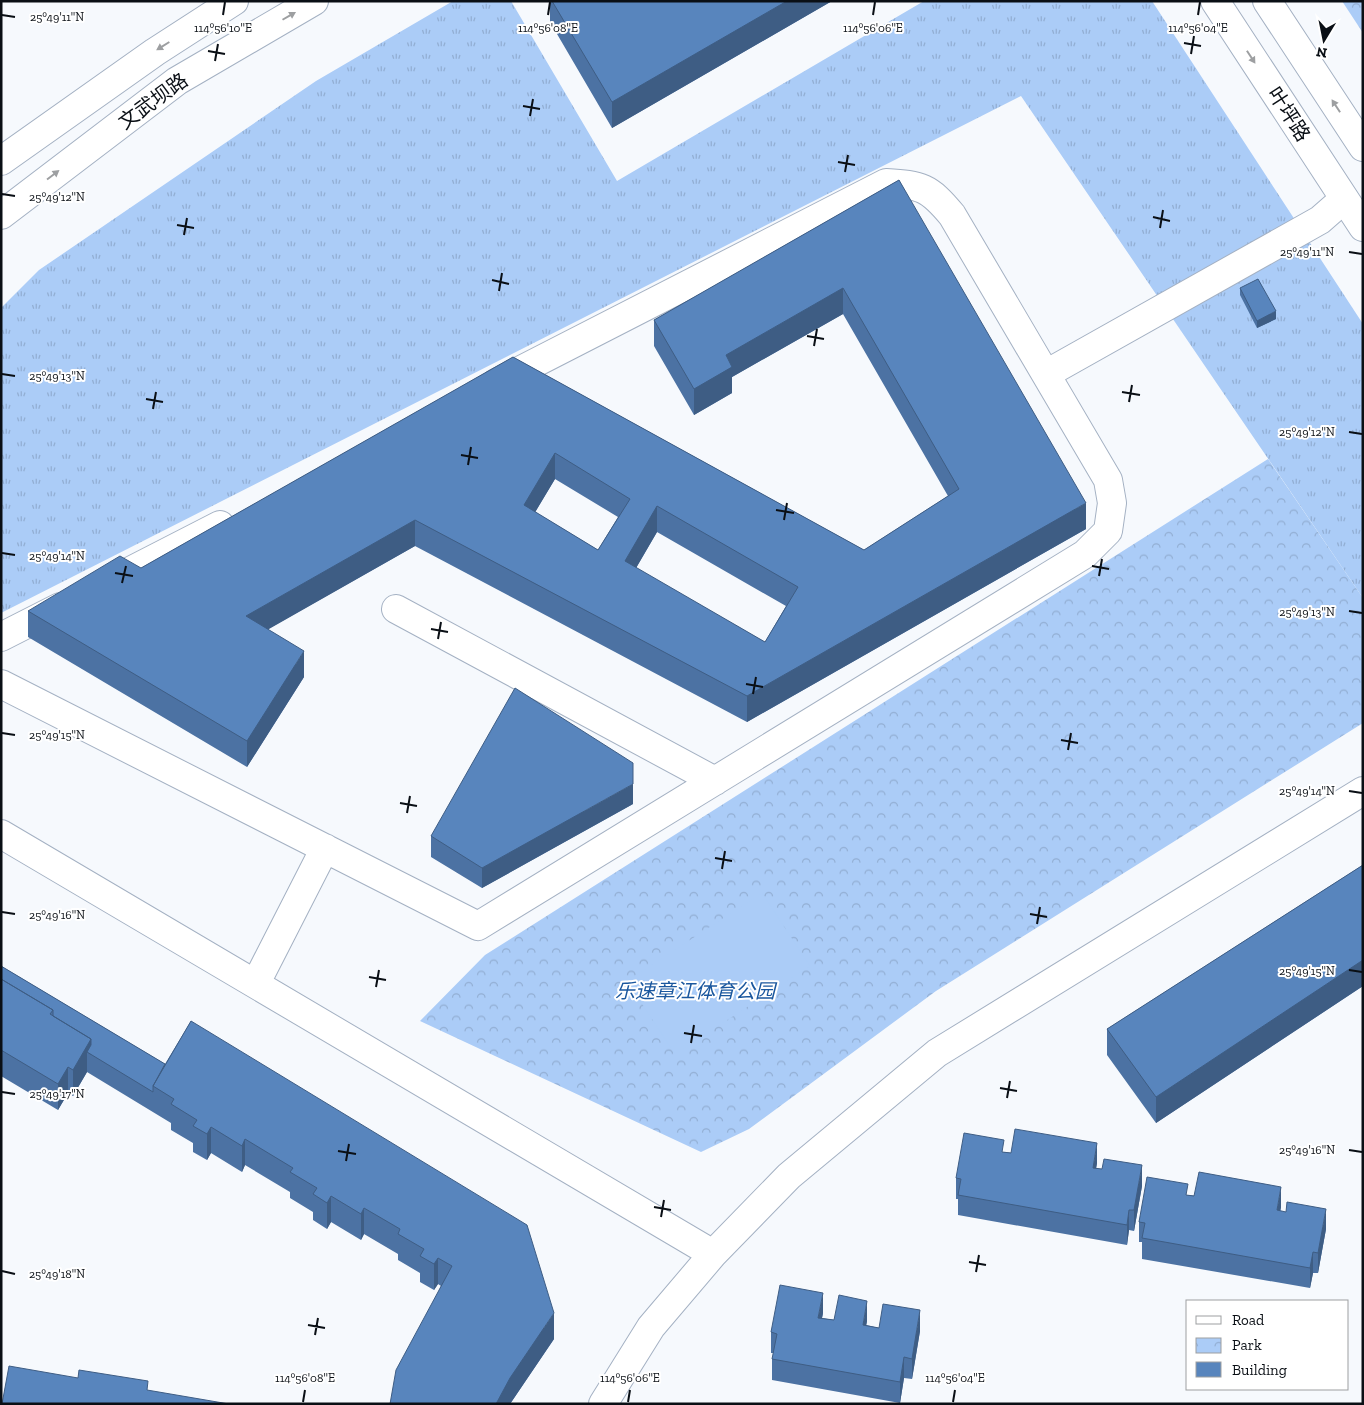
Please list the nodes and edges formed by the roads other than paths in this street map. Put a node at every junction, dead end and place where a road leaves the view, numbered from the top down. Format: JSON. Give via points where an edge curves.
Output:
{"nodes":[{"id":1,"x":234,"y":1,"type":"edge"},
{"id":2,"x":314,"y":1,"type":"edge"},
{"id":3,"x":1215,"y":1,"type":"edge"},
{"id":4,"x":1267,"y":1,"type":"edge"},
{"id":5,"x":1363,"y":147,"type":"edge"},
{"id":6,"x":1,"y":161,"type":"edge"},
{"id":7,"x":1344,"y":199,"type":"junction"},
{"id":8,"x":1,"y":216,"type":"edge"},
{"id":9,"x":1363,"y":227,"type":"edge"},
{"id":10,"x":1046,"y":374,"type":"junction"},
{"id":11,"x":470,"y":396,"type":"edge"},
{"id":12,"x":240,"y":514,"type":"edge"},
{"id":13,"x":396,"y":609,"type":"dead end"},
{"id":14,"x":1,"y":637,"type":"edge"},
{"id":15,"x":1,"y":684,"type":"edge"},
{"id":16,"x":715,"y":781,"type":"junction"},
{"id":17,"x":1363,"y":792,"type":"edge"},
{"id":18,"x":1,"y":834,"type":"edge"},
{"id":19,"x":325,"y":848,"type":"junction"},
{"id":20,"x":256,"y":983,"type":"junction"},
{"id":21,"x":713,"y":1254,"type":"junction"},
{"id":22,"x":603,"y":1404,"type":"edge"}],
"edges":[{"from":1,"to":6,"type":"street","name":"文武坝路","one_way":true,"via":[[155,52]]},
{"from":8,"to":2,"type":"street","name":"文武坝路","one_way":true,"via":[[176,81]]},
{"from":3,"to":7,"type":"street","name":"叶坪路","one_way":true},
{"from":5,"to":4,"type":"street","one_way":true},
{"from":7,"to":9,"type":"street","name":"叶坪路"},
{"from":7,"to":10,"type":"street","via":[[1320,220]]},
{"from":10,"to":11,"type":"street","via":[[952,215],[937,197],[916,185],[886,182]]},
{"from":10,"to":16,"type":"street","via":[[1108,480],[1112,503],[1108,531],[1085,554]]},
{"from":12,"to":14,"type":"street"},
{"from":13,"to":16,"type":"street"},
{"from":15,"to":19,"type":"street"},
{"from":16,"to":19,"type":"street","via":[[478,926]]},
{"from":17,"to":21,"type":"street","via":[[937,1053],[788,1176]]},
{"from":18,"to":20,"type":"street"},
{"from":19,"to":20,"type":"street"},
{"from":20,"to":21,"type":"street"},
{"from":21,"to":22,"type":"street","via":[[651,1327]]}]}
